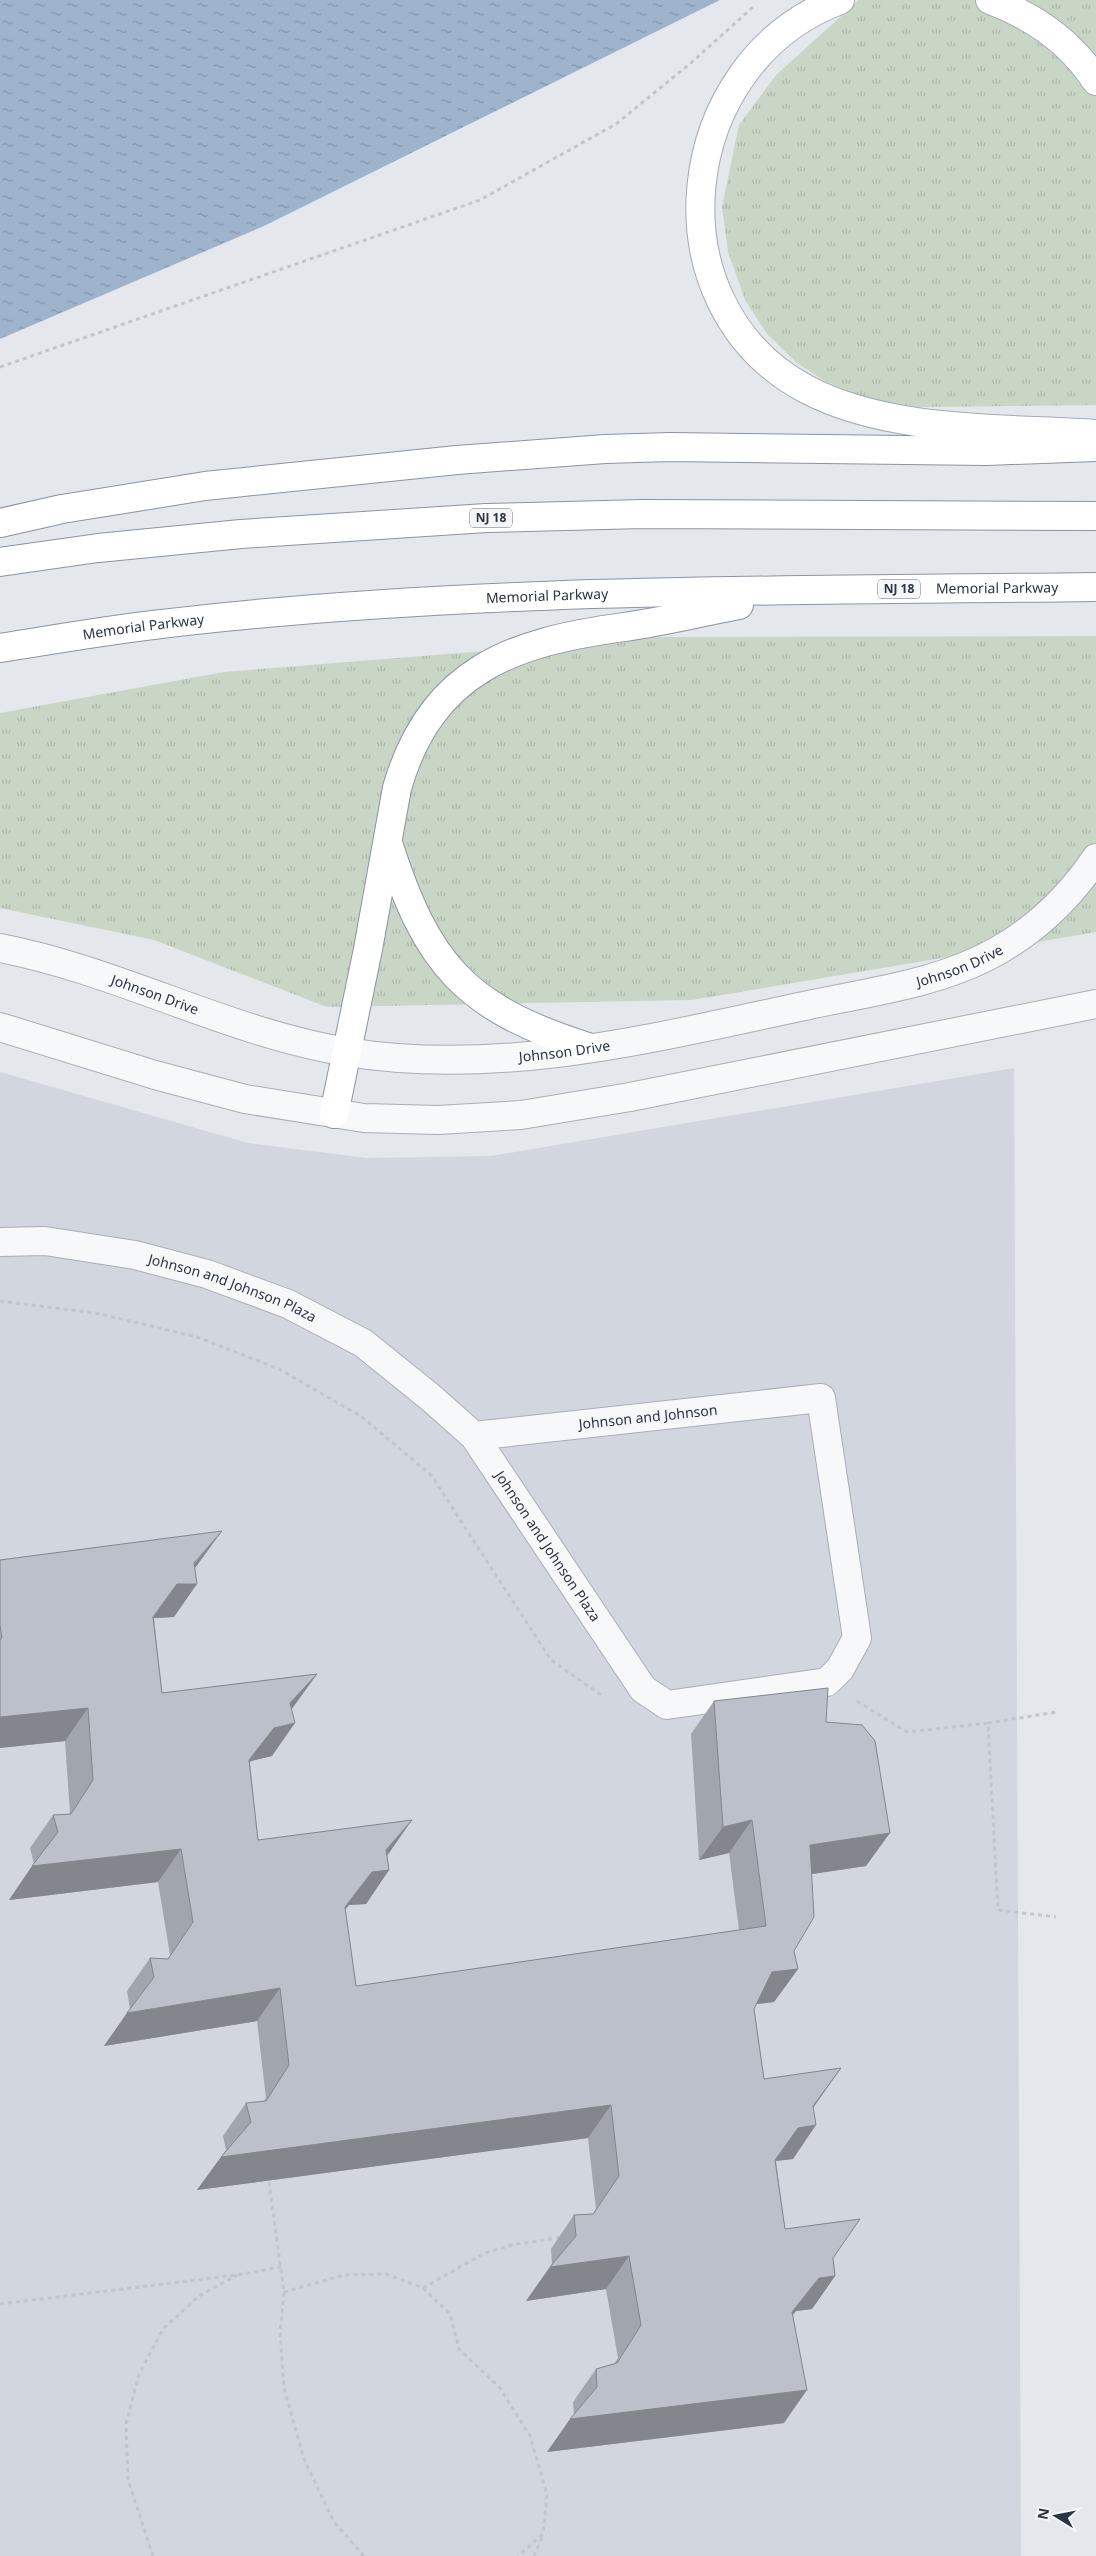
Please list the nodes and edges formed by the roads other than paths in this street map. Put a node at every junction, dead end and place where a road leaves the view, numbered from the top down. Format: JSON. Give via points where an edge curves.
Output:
{"nodes":[{"id":1,"x":840,"y":0,"type":"edge"},
{"id":2,"x":990,"y":0,"type":"edge"},
{"id":3,"x":1096,"y":81,"type":"edge"},
{"id":4,"x":1096,"y":434,"type":"edge"},
{"id":5,"x":988,"y":439,"type":"junction"},
{"id":6,"x":1096,"y":447,"type":"edge"},
{"id":7,"x":1096,"y":516,"type":"edge"},
{"id":8,"x":0,"y":523,"type":"edge"},
{"id":9,"x":0,"y":562,"type":"edge"},
{"id":10,"x":1096,"y":587,"type":"edge"},
{"id":11,"x":814,"y":590,"type":"junction"},
{"id":12,"x":0,"y":648,"type":"edge"},
{"id":13,"x":386,"y":839,"type":"junction"},
{"id":14,"x":1096,"y":858,"type":"edge"},
{"id":15,"x":0,"y":948,"type":"edge"},
{"id":16,"x":1096,"y":1004,"type":"edge"},
{"id":17,"x":0,"y":1027,"type":"edge"},
{"id":18,"x":588,"y":1047,"type":"junction"},
{"id":19,"x":346,"y":1052,"type":"junction"},
{"id":20,"x":334,"y":1114,"type":"junction"},
{"id":21,"x":0,"y":1242,"type":"edge"},
{"id":22,"x":474,"y":1436,"type":"junction"},
{"id":23,"x":827,"y":1682,"type":"joint"}],
"edges":[{"from":1,"to":5,"type":"main road","via":[[793,24],[766,46],[724,102],[710,137],[702,171],[699,207],[702,241],[710,274],[722,305],[759,354],[781,374],[807,390],[893,418]]},
{"from":2,"to":3,"type":"main road","via":[[1013,8],[1039,24],[1084,62]]},
{"from":4,"to":5,"type":"main road"},
{"from":5,"to":6,"type":"main road"},
{"from":5,"to":8,"type":"main road","via":[[605,449],[457,460],[205,486],[62,509]]},
{"from":7,"to":9,"type":"main road","number":"NJ 18","via":[[643,514],[486,518],[232,535],[98,548]]},
{"from":10,"to":11,"type":"main road","name":"Memorial Parkway","number":"NJ 18"},
{"from":11,"to":12,"type":"main road","name":"Memorial Parkway","number":"NJ 18","via":[[502,597],[320,608],[152,625]]},
{"from":11,"to":13,"type":"main road","via":[[569,635],[518,650],[492,662],[447,695],[415,739],[404,763]]},
{"from":13,"to":18,"type":"main road","via":[[422,931],[458,978],[478,997],[523,1024]]},
{"from":13,"to":19,"type":"main road","via":[[368,949]]},
{"from":14,"to":18,"type":"street","name":"Johnson Drive","via":[[1067,895],[1023,934],[992,953],[943,974],[667,1035]]},
{"from":15,"to":19,"type":"street","name":"Johnson Drive","via":[[71,966],[248,1028]]},
{"from":16,"to":20,"type":"street","via":[[723,1080],[521,1115],[398,1120]]},
{"from":17,"to":20,"type":"street","via":[[202,1088]]},
{"from":18,"to":19,"type":"street","name":"Johnson Drive","via":[[508,1058],[461,1060],[421,1060]]},
{"from":19,"to":20,"type":"main road"},
{"from":21,"to":22,"type":"street","name":"Johnson and Johnson Plaza","via":[[45,1241],[135,1255],[207,1274],[288,1304],[363,1343]]},
{"from":22,"to":23,"type":"street","name":"Johnson and Johnson Plaza","via":[[643,1689],[666,1705]]},
{"from":22,"to":23,"type":"street","name":"Johnson and Johnson","via":[[821,1398],[857,1638],[840,1669]]}]}
